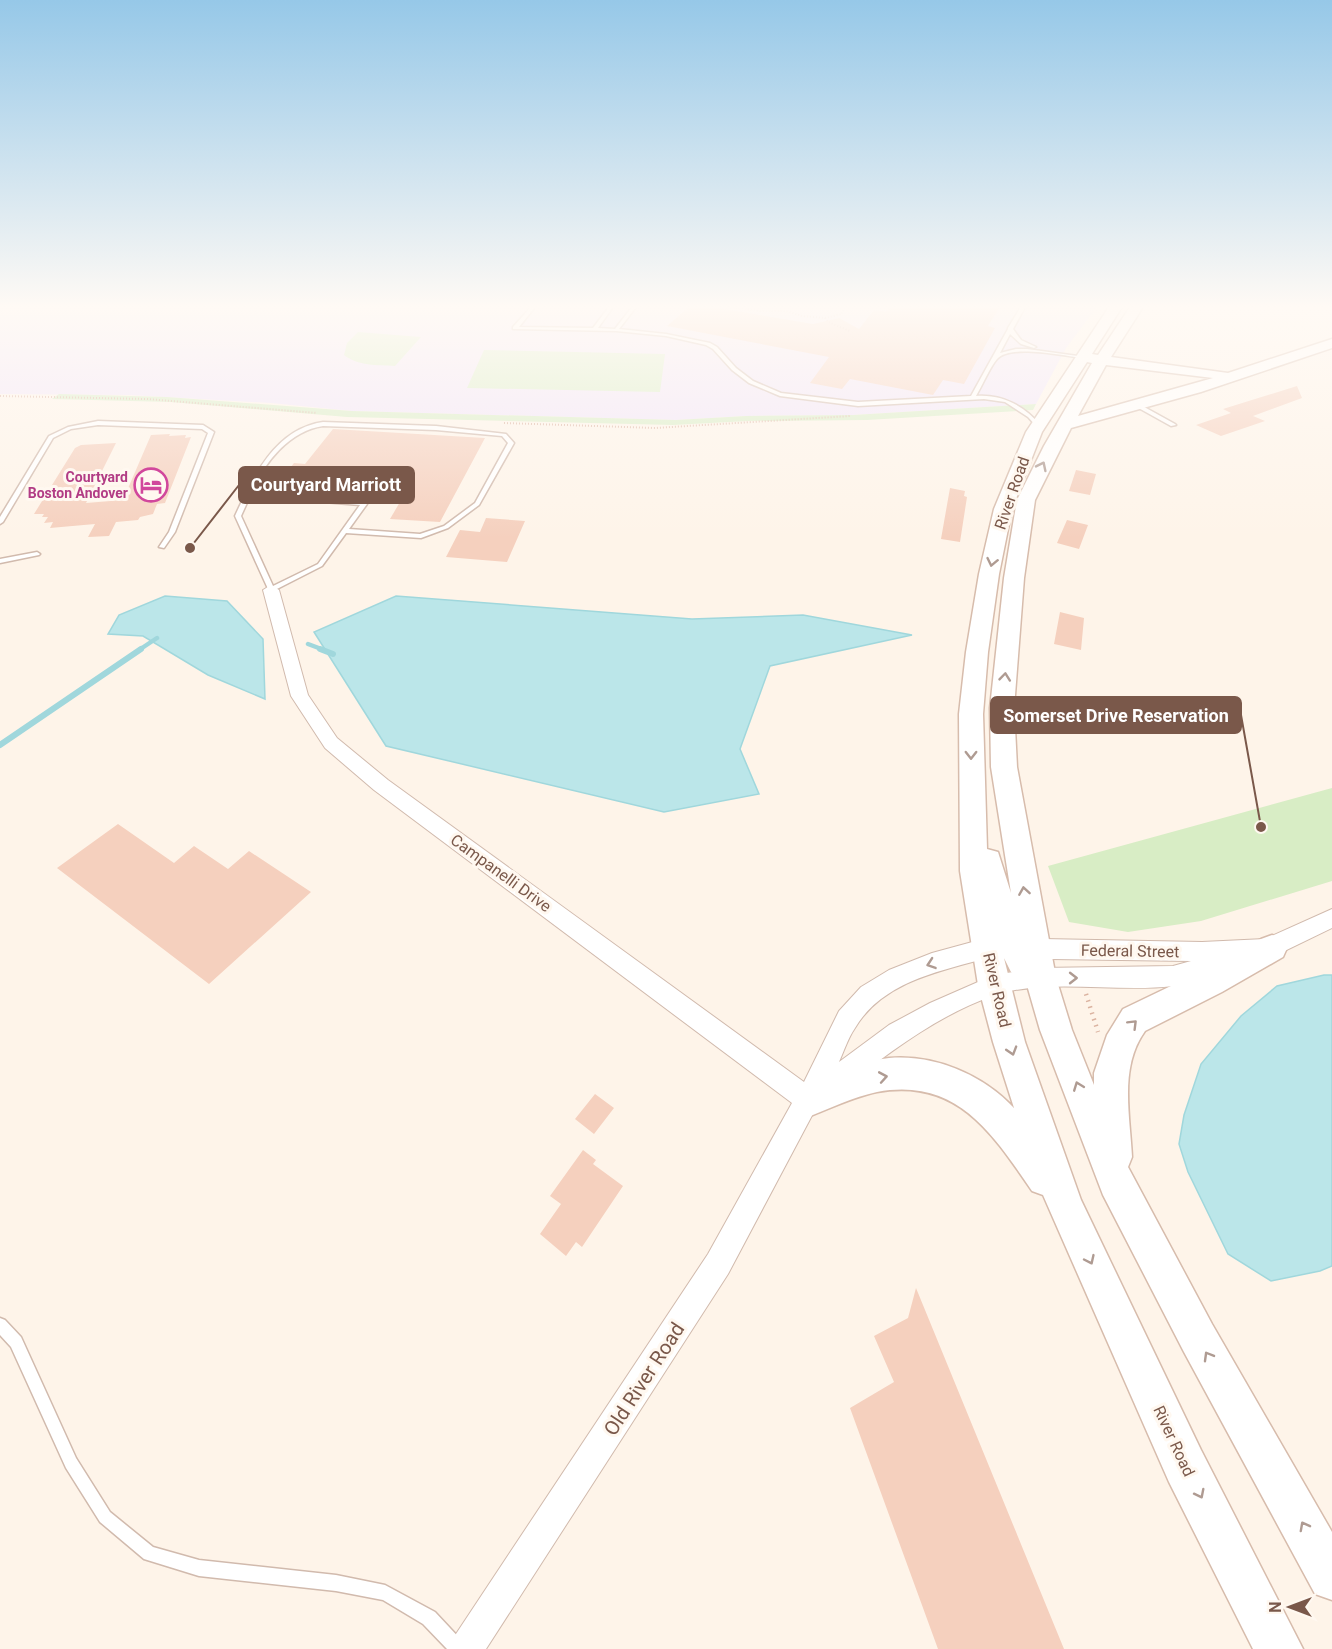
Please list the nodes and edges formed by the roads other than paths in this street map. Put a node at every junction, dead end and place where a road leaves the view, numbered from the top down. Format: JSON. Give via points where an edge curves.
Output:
{"nodes":[{"id":1,"x":756,"y":384,"type":"edge"},
{"id":2,"x":980,"y":384,"type":"edge"},
{"id":3,"x":1064,"y":384,"type":"edge"},
{"id":4,"x":1083,"y":384,"type":"edge"},
{"id":5,"x":1209,"y":384,"type":"edge"},
{"id":6,"x":973,"y":397,"type":"junction"},
{"id":7,"x":1137,"y":405,"type":"junction"},
{"id":8,"x":1065,"y":425,"type":"junction"},
{"id":9,"x":1173,"y":425,"type":"dead end"},
{"id":10,"x":1038,"y":426,"type":"junction"},
{"id":11,"x":248,"y":494,"type":"junction"},
{"id":12,"x":0,"y":522,"type":"edge"},
{"id":13,"x":345,"y":531,"type":"junction"},
{"id":14,"x":162,"y":547,"type":"dead end"},
{"id":15,"x":37,"y":554,"type":"dead end"},
{"id":16,"x":0,"y":561,"type":"edge"},
{"id":17,"x":272,"y":590,"type":"junction"},
{"id":18,"x":1332,"y":918,"type":"edge"},
{"id":19,"x":1272,"y":948,"type":"junction"},
{"id":20,"x":1019,"y":956,"type":"junction"},
{"id":21,"x":994,"y":985,"type":"junction"},
{"id":22,"x":808,"y":1100,"type":"junction"},
{"id":23,"x":1116,"y":1182,"type":"junction"},
{"id":24,"x":1065,"y":1207,"type":"junction"},
{"id":25,"x":0,"y":1324,"type":"edge"},
{"id":26,"x":1332,"y":1577,"type":"edge"},
{"id":27,"x":458,"y":1649,"type":"edge"},
{"id":28,"x":466,"y":1649,"type":"edge"},
{"id":29,"x":1279,"y":1649,"type":"edge"}],
"edges":[{"from":1,"to":6,"type":"lane","via":[[780,394],[858,404]]},
{"from":2,"to":6,"type":"lane"},
{"from":3,"to":10,"type":"main road","name":"River Road"},
{"from":4,"to":8,"type":"main road","name":"River Road"},
{"from":5,"to":7,"type":"main road"},
{"from":6,"to":10,"type":"lane","via":[[1007,401]]},
{"from":7,"to":8,"type":"main road"},
{"from":7,"to":9,"type":"lane"},
{"from":20,"to":8,"type":"main road","name":"River Road","one_way":true,"via":[[1002,708],[1026,500]]},
{"from":10,"to":20,"type":"main road","name":"River Road","one_way":true,"via":[[1003,509],[989,574],[971,714],[970,787],[982,809],[991,879]]},
{"from":11,"to":13,"type":"lane","via":[[364,504]]},
{"from":11,"to":13,"type":"lane","via":[[255,478],[285,441],[316,426],[474,431],[504,435],[511,443],[477,504],[446,528],[421,536]]},
{"from":11,"to":17,"type":"lane","via":[[238,516]]},
{"from":12,"to":14,"type":"lane","via":[[51,437],[70,428],[98,423],[203,427],[211,432],[172,532]]},
{"from":13,"to":17,"type":"lane","via":[[320,566]]},
{"from":15,"to":16,"type":"lane"},
{"from":17,"to":22,"type":"street","name":"Campanelli Drive","via":[[300,696],[331,742],[381,785]]},
{"from":18,"to":19,"type":"street","name":"Federal Street"},
{"from":19,"to":20,"type":"street","name":"Federal Street"},
{"from":20,"to":19,"type":"street","name":"Federal Street","one_way":true,"via":[[1173,976]]},
{"from":23,"to":19,"type":"main road","one_way":true,"via":[[1111,1073],[1123,1035],[1134,1020]]},
{"from":20,"to":21,"type":"main road","name":"River Road"},
{"from":20,"to":21,"type":"street","name":"Federal Street"},
{"from":20,"to":22,"type":"street","name":"Old River Road","one_way":true,"via":[[932,963],[869,994],[848,1019]]},
{"from":23,"to":20,"type":"main road","name":"River Road","one_way":true,"via":[[1056,1030]]},
{"from":21,"to":22,"type":"street","name":"Old River Road","via":[[897,1033]]},
{"from":21,"to":24,"type":"main road","name":"River Road","one_way":true,"via":[[1033,1118]]},
{"from":22,"to":24,"type":"main road","one_way":true,"via":[[863,1080],[899,1074],[936,1079],[975,1095],[1018,1141]]},
{"from":22,"to":28,"type":"street","name":"Old River Road","via":[[718,1264]]},
{"from":26,"to":23,"type":"main road","name":"River Road","one_way":true},
{"from":24,"to":29,"type":"main road","name":"River Road","one_way":true,"via":[[1185,1466]]},
{"from":25,"to":27,"type":"lane","via":[[16,1342],[71,1462],[105,1517],[149,1554],[199,1568],[336,1583],[385,1593],[429,1618]]}]}
